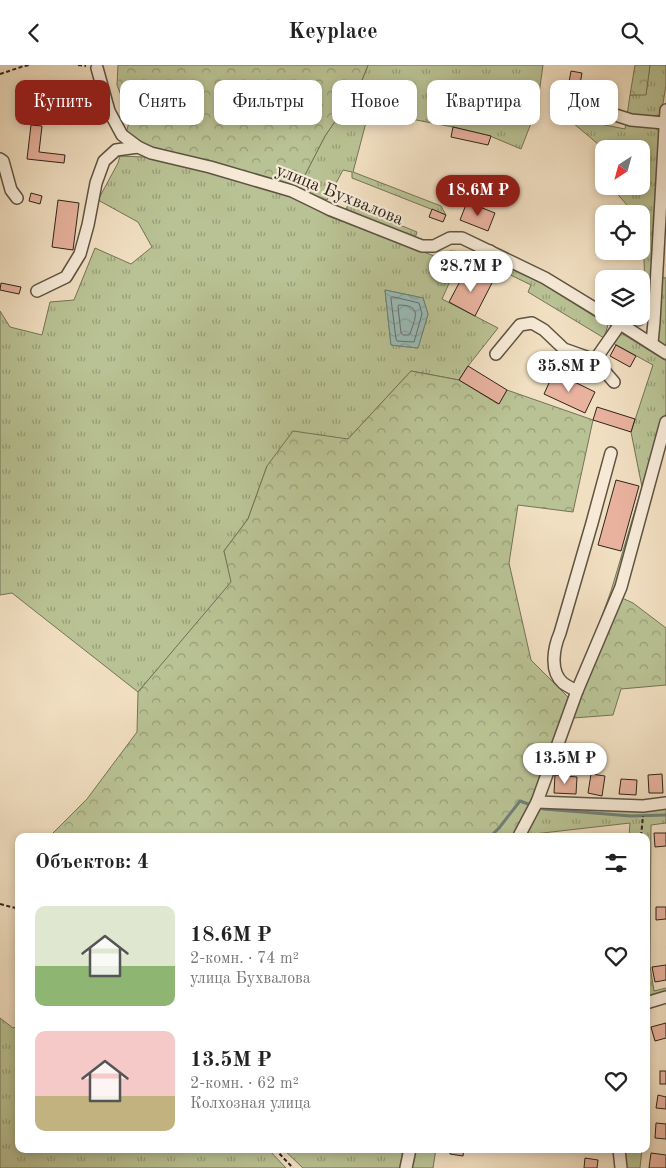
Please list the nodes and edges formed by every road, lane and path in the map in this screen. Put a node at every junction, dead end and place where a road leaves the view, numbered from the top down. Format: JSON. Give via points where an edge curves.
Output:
{"nodes":[{"id":1,"x":31,"y":65,"type":"edge"},
{"id":2,"x":97,"y":68,"type":"dead end"},
{"id":3,"x":0,"y":74,"type":"edge"},
{"id":4,"x":666,"y":110,"type":"edge"},
{"id":5,"x":618,"y":115,"type":"edge"},
{"id":6,"x":664,"y":123,"type":"junction"},
{"id":7,"x":138,"y":147,"type":"junction"},
{"id":8,"x":0,"y":159,"type":"edge"},
{"id":9,"x":16,"y":198,"type":"dead end"},
{"id":10,"x":490,"y":251,"type":"junction"},
{"id":11,"x":479,"y":272,"type":"dead end"},
{"id":12,"x":37,"y":291,"type":"dead end"},
{"id":13,"x":595,"y":309,"type":"edge"},
{"id":14,"x":619,"y":325,"type":"edge"},
{"id":15,"x":622,"y":325,"type":"edge"},
{"id":16,"x":652,"y":343,"type":"junction"},
{"id":17,"x":496,"y":353,"type":"dead end"},
{"id":18,"x":666,"y":353,"type":"edge"},
{"id":19,"x":595,"y":360,"type":"junction"},
{"id":20,"x":614,"y":381,"type":"dead end"},
{"id":21,"x":666,"y":422,"type":"edge"},
{"id":22,"x":611,"y":453,"type":"dead end"},
{"id":23,"x":577,"y":691,"type":"junction"},
{"id":24,"x":537,"y":802,"type":"junction"},
{"id":25,"x":666,"y":803,"type":"edge"},
{"id":26,"x":643,"y":812,"type":"dead end"},
{"id":27,"x":521,"y":833,"type":"edge"},
{"id":28,"x":642,"y":833,"type":"edge"},
{"id":29,"x":0,"y":904,"type":"edge"},
{"id":30,"x":15,"y":908,"type":"edge"},
{"id":31,"x":666,"y":997,"type":"edge"},
{"id":32,"x":650,"y":1002,"type":"edge"},
{"id":33,"x":279,"y":1153,"type":"edge"},
{"id":34,"x":409,"y":1153,"type":"edge"},
{"id":35,"x":619,"y":1153,"type":"edge"},
{"id":36,"x":293,"y":1168,"type":"edge"},
{"id":37,"x":406,"y":1168,"type":"edge"},
{"id":38,"x":621,"y":1168,"type":"edge"}],
"edges":[{"from":1,"to":3,"type":"path"},
{"from":2,"to":7,"type":"street","name":"улица Бухвалова","via":[[109,111],[122,135]]},
{"from":4,"to":6,"type":"street"},
{"from":5,"to":6,"type":"street"},
{"from":6,"to":16,"type":"street"},
{"from":7,"to":10,"type":"street","name":"улица Бухвалова","via":[[292,191],[422,246],[434,247],[450,238],[462,238]]},
{"from":7,"to":12,"type":"street","via":[[116,150],[104,161],[80,254],[66,277]]},
{"from":8,"to":9,"type":"street"},
{"from":10,"to":11,"type":"street"},
{"from":10,"to":13,"type":"street","name":"улица Бухвалова","via":[[545,278]]},
{"from":14,"to":19,"type":"street"},
{"from":15,"to":16,"type":"street"},
{"from":16,"to":18,"type":"street"},
{"from":17,"to":19,"type":"street","via":[[520,325],[532,323],[564,349]]},
{"from":19,"to":20,"type":"street"},
{"from":21,"to":23,"type":"street","via":[[622,587]]},
{"from":22,"to":23,"type":"street","via":[[556,643],[556,675]]},
{"from":23,"to":24,"type":"street"},
{"from":24,"to":25,"type":"street","via":[[643,806]]},
{"from":24,"to":27,"type":"street"},
{"from":26,"to":28,"type":"path"},
{"from":29,"to":30,"type":"path"},
{"from":31,"to":32,"type":"street"},
{"from":33,"to":36,"type":"path"},
{"from":34,"to":37,"type":"street"},
{"from":35,"to":38,"type":"street"}]}
